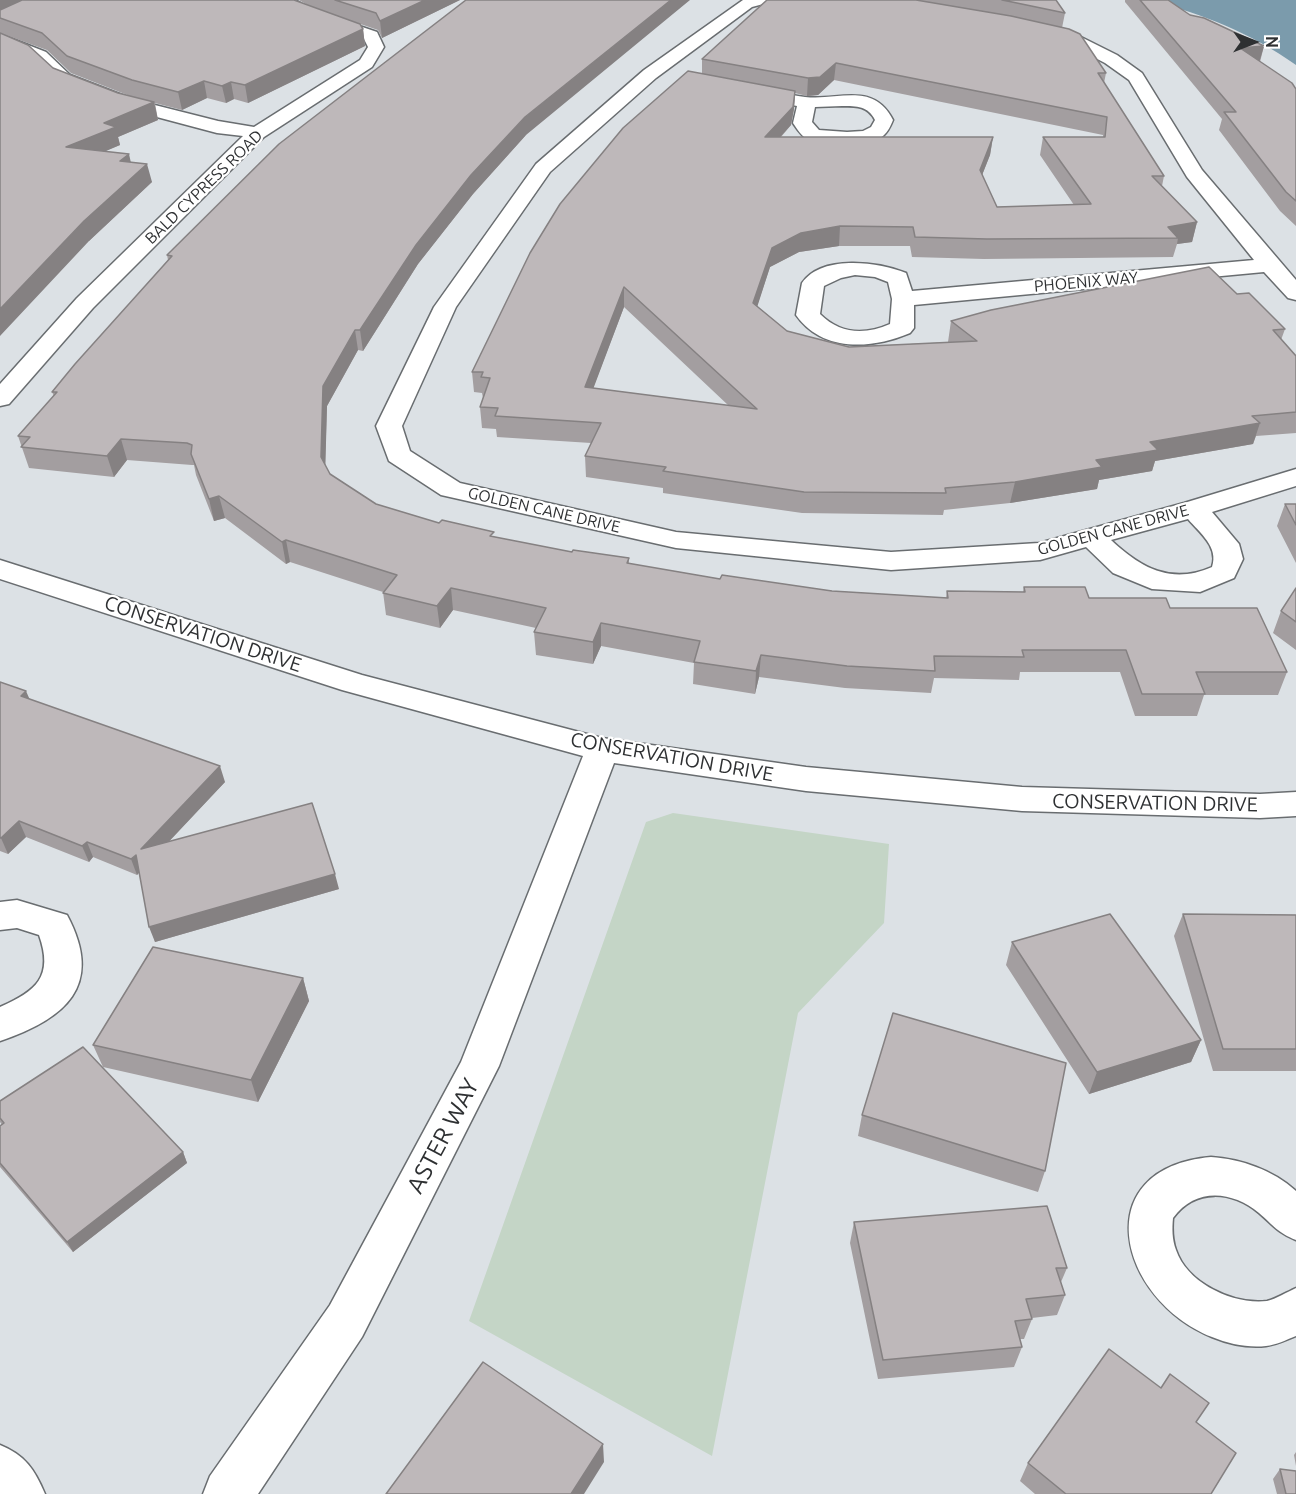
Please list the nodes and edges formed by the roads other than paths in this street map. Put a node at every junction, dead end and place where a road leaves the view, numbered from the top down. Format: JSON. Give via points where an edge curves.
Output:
{"nodes":[{"id":1,"x":284,"y":0,"type":"edge"},
{"id":2,"x":761,"y":0,"type":"edge"},
{"id":3,"x":1030,"y":30,"type":"edge"},
{"id":4,"x":0,"y":39,"type":"edge"},
{"id":5,"x":731,"y":88,"type":"edge"},
{"id":6,"x":807,"y":103,"type":"dead end"},
{"id":7,"x":257,"y":133,"type":"junction"},
{"id":8,"x":1270,"y":266,"type":"junction"},
{"id":9,"x":1296,"y":293,"type":"edge"},
{"id":10,"x":903,"y":299,"type":"dead end"},
{"id":11,"x":0,"y":399,"type":"edge"},
{"id":12,"x":1296,"y":477,"type":"edge"},
{"id":13,"x":1194,"y":509,"type":"junction"},
{"id":14,"x":1092,"y":538,"type":"junction"},
{"id":15,"x":0,"y":569,"type":"edge"},
{"id":16,"x":602,"y":750,"type":"junction"},
{"id":17,"x":1296,"y":804,"type":"edge"},
{"id":18,"x":0,"y":916,"type":"edge"},
{"id":19,"x":0,"y":1025,"type":"edge"},
{"id":20,"x":1288,"y":1204,"type":"edge"},
{"id":21,"x":1296,"y":1310,"type":"edge"},
{"id":22,"x":0,"y":1470,"type":"edge"},
{"id":23,"x":20,"y":1494,"type":"edge"},
{"id":24,"x":228,"y":1494,"type":"edge"}],
"edges":[{"from":1,"to":7,"type":"street","name":"BALD CYPRESS ROAD","via":[[306,14],[371,36],[376,48],[366,63]]},
{"from":2,"to":14,"type":"street","name":"GOLDEN CANE DRIVE","via":[[746,4],[662,76],[543,168],[446,307],[389,426],[398,455],[451,489],[676,540],[891,561],[1040,551]]},
{"from":3,"to":8,"type":"street","via":[[1073,40],[1136,76],[1194,173]]},
{"from":4,"to":7,"type":"street","via":[[40,56],[64,79],[129,104]]},
{"from":5,"to":6,"type":"street"},
{"from":7,"to":11,"type":"street","name":"BALD CYPRESS ROAD","via":[[85,303]]},
{"from":8,"to":9,"type":"street"},
{"from":8,"to":10,"type":"street","name":"PHOENIX WAY"},
{"from":12,"to":13,"type":"street","name":"GOLDEN CANE DRIVE"},
{"from":13,"to":14,"type":"street","name":"GOLDEN CANE DRIVE"},
{"from":13,"to":14,"type":"street","via":[[1225,544],[1229,559],[1224,572],[1200,583],[1152,580],[1123,567]]},
{"from":15,"to":16,"type":"street","name":"CONSERVATION DRIVE","via":[[353,683]]},
{"from":16,"to":17,"type":"street","name":"CONSERVATION DRIVE","via":[[806,779],[1022,800]]},
{"from":16,"to":24,"type":"street","name":"ASTER WAY","via":[[479,1066],[346,1321]]},
{"from":18,"to":19,"type":"street","via":[[16,914],[54,925],[64,955],[61,985],[41,1006]]},
{"from":20,"to":21,"type":"street","via":[[1242,1181],[1210,1176],[1184,1181],[1162,1196],[1151,1219],[1152,1247],[1166,1276],[1191,1302],[1222,1319],[1255,1326],[1285,1320]]},
{"from":22,"to":23,"type":"street"}]}
